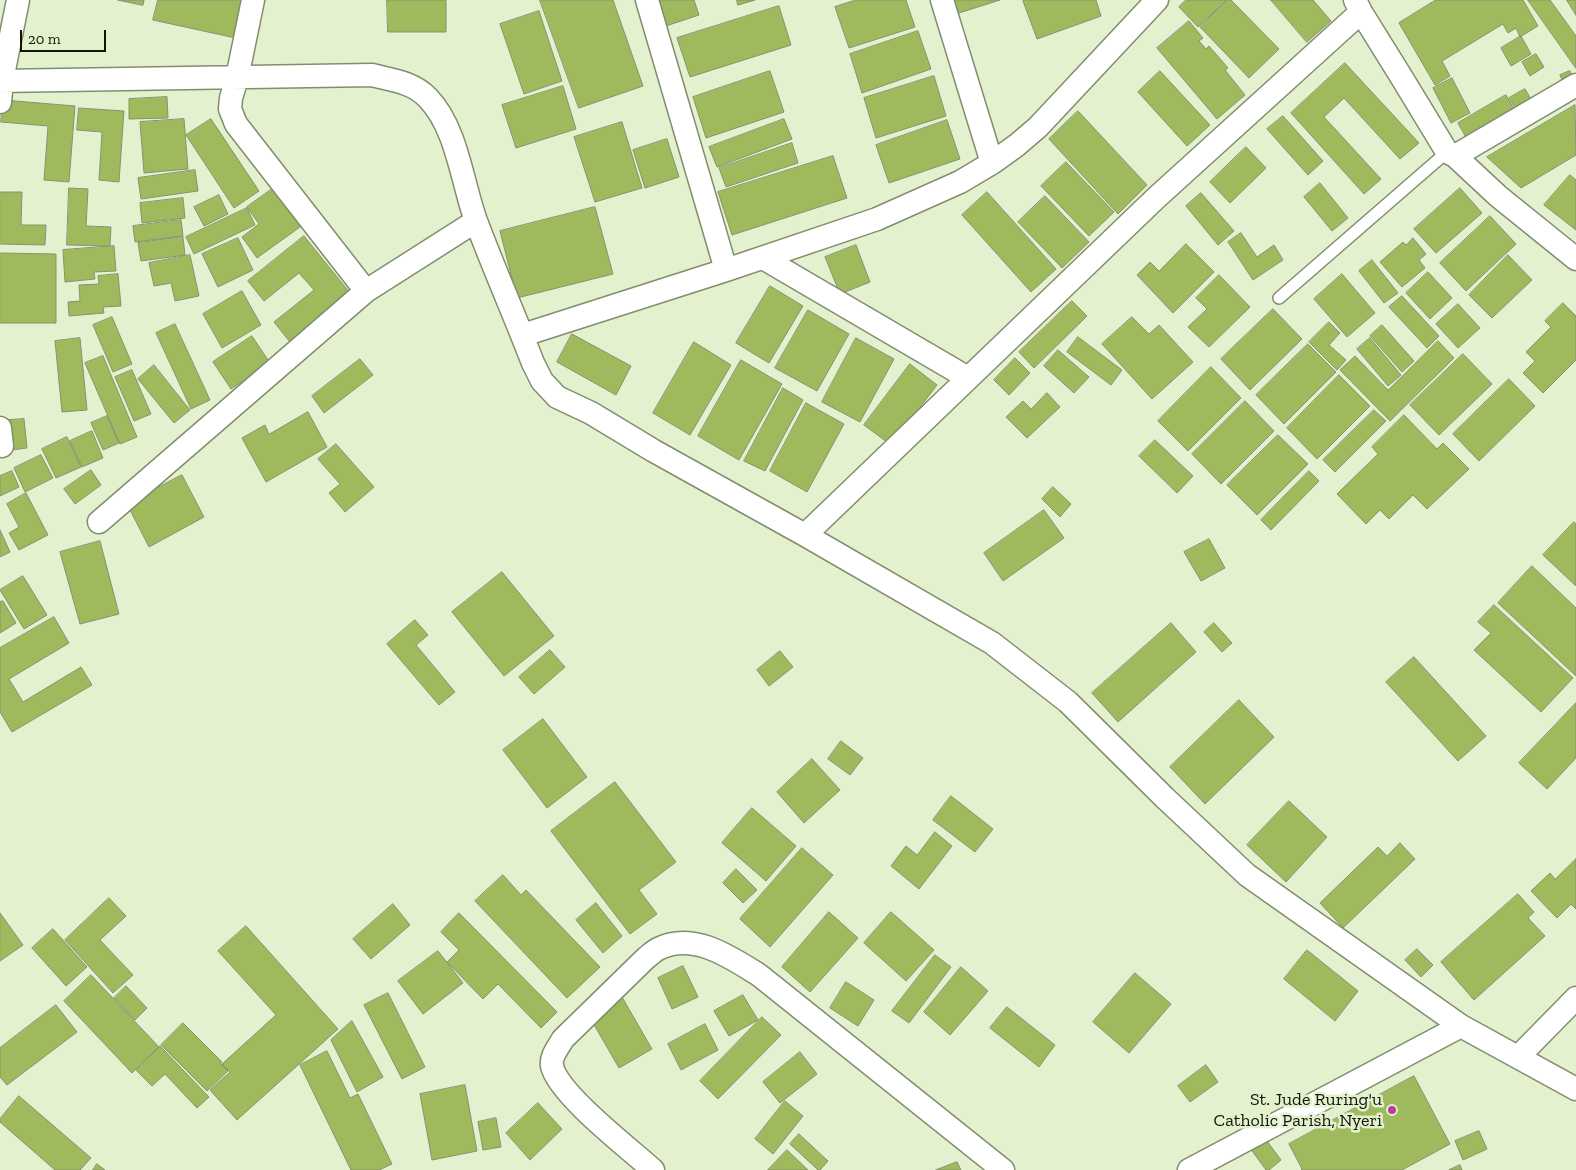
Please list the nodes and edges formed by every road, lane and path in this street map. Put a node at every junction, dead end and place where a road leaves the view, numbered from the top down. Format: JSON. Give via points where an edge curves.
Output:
{"nodes":[{"id":1,"x":18,"y":0,"type":"edge"},
{"id":2,"x":253,"y":0,"type":"edge"},
{"id":3,"x":647,"y":0,"type":"edge"},
{"id":4,"x":942,"y":0,"type":"edge"},
{"id":5,"x":1157,"y":0,"type":"edge"},
{"id":6,"x":1358,"y":6,"type":"edge"},
{"id":7,"x":237,"y":78,"type":"junction"},
{"id":8,"x":1576,"y":85,"type":"edge"},
{"id":9,"x":0,"y":88,"type":"edge"},
{"id":10,"x":1451,"y":154,"type":"junction"},
{"id":11,"x":992,"y":163,"type":"junction"},
{"id":12,"x":476,"y":221,"type":"junction"},
{"id":13,"x":763,"y":258,"type":"junction"},
{"id":14,"x":1576,"y":259,"type":"edge"},
{"id":15,"x":726,"y":270,"type":"junction"},
{"id":16,"x":366,"y":291,"type":"junction"},
{"id":17,"x":1279,"y":298,"type":"dead end"},
{"id":18,"x":523,"y":335,"type":"junction"},
{"id":19,"x":968,"y":378,"type":"junction"},
{"id":20,"x":99,"y":522,"type":"dead end"},
{"id":21,"x":806,"y":535,"type":"junction"},
{"id":22,"x":1576,"y":998,"type":"edge"},
{"id":23,"x":1461,"y":1026,"type":"junction"},
{"id":24,"x":1518,"y":1057,"type":"junction"},
{"id":25,"x":1576,"y":1089,"type":"edge"},
{"id":26,"x":653,"y":1170,"type":"edge"},
{"id":27,"x":1003,"y":1170,"type":"edge"},
{"id":28,"x":1189,"y":1170,"type":"edge"}],
"edges":[{"from":1,"to":9,"type":"street"},
{"from":2,"to":7,"type":"street"},
{"from":3,"to":15,"type":"street"},
{"from":4,"to":11,"type":"street"},
{"from":5,"to":11,"type":"street","via":[[1038,127]]},
{"from":6,"to":10,"type":"street"},
{"from":6,"to":19,"type":"street"},
{"from":7,"to":9,"type":"street"},
{"from":7,"to":12,"type":"street","via":[[372,75],[408,83],[427,97],[443,119]]},
{"from":7,"to":16,"type":"street","via":[[230,109],[236,124]]},
{"from":8,"to":10,"type":"street"},
{"from":10,"to":14,"type":"street"},
{"from":10,"to":17,"type":"lane"},
{"from":11,"to":13,"type":"street","via":[[960,182],[877,219]]},
{"from":12,"to":16,"type":"street"},
{"from":12,"to":18,"type":"street"},
{"from":13,"to":15,"type":"street"},
{"from":13,"to":19,"type":"street"},
{"from":15,"to":18,"type":"street"},
{"from":16,"to":20,"type":"street"},
{"from":18,"to":21,"type":"street","via":[[542,381],[557,397]]},
{"from":19,"to":21,"type":"street"},
{"from":21,"to":23,"type":"street","via":[[992,644],[1068,702],[1247,875]]},
{"from":22,"to":24,"type":"street"},
{"from":23,"to":24,"type":"street"},
{"from":23,"to":28,"type":"street"},
{"from":24,"to":25,"type":"street"},
{"from":26,"to":27,"type":"street","via":[[568,1095],[552,1065],[555,1051],[563,1039],[646,958],[675,943],[694,944],[724,953],[758,976]]}]}
